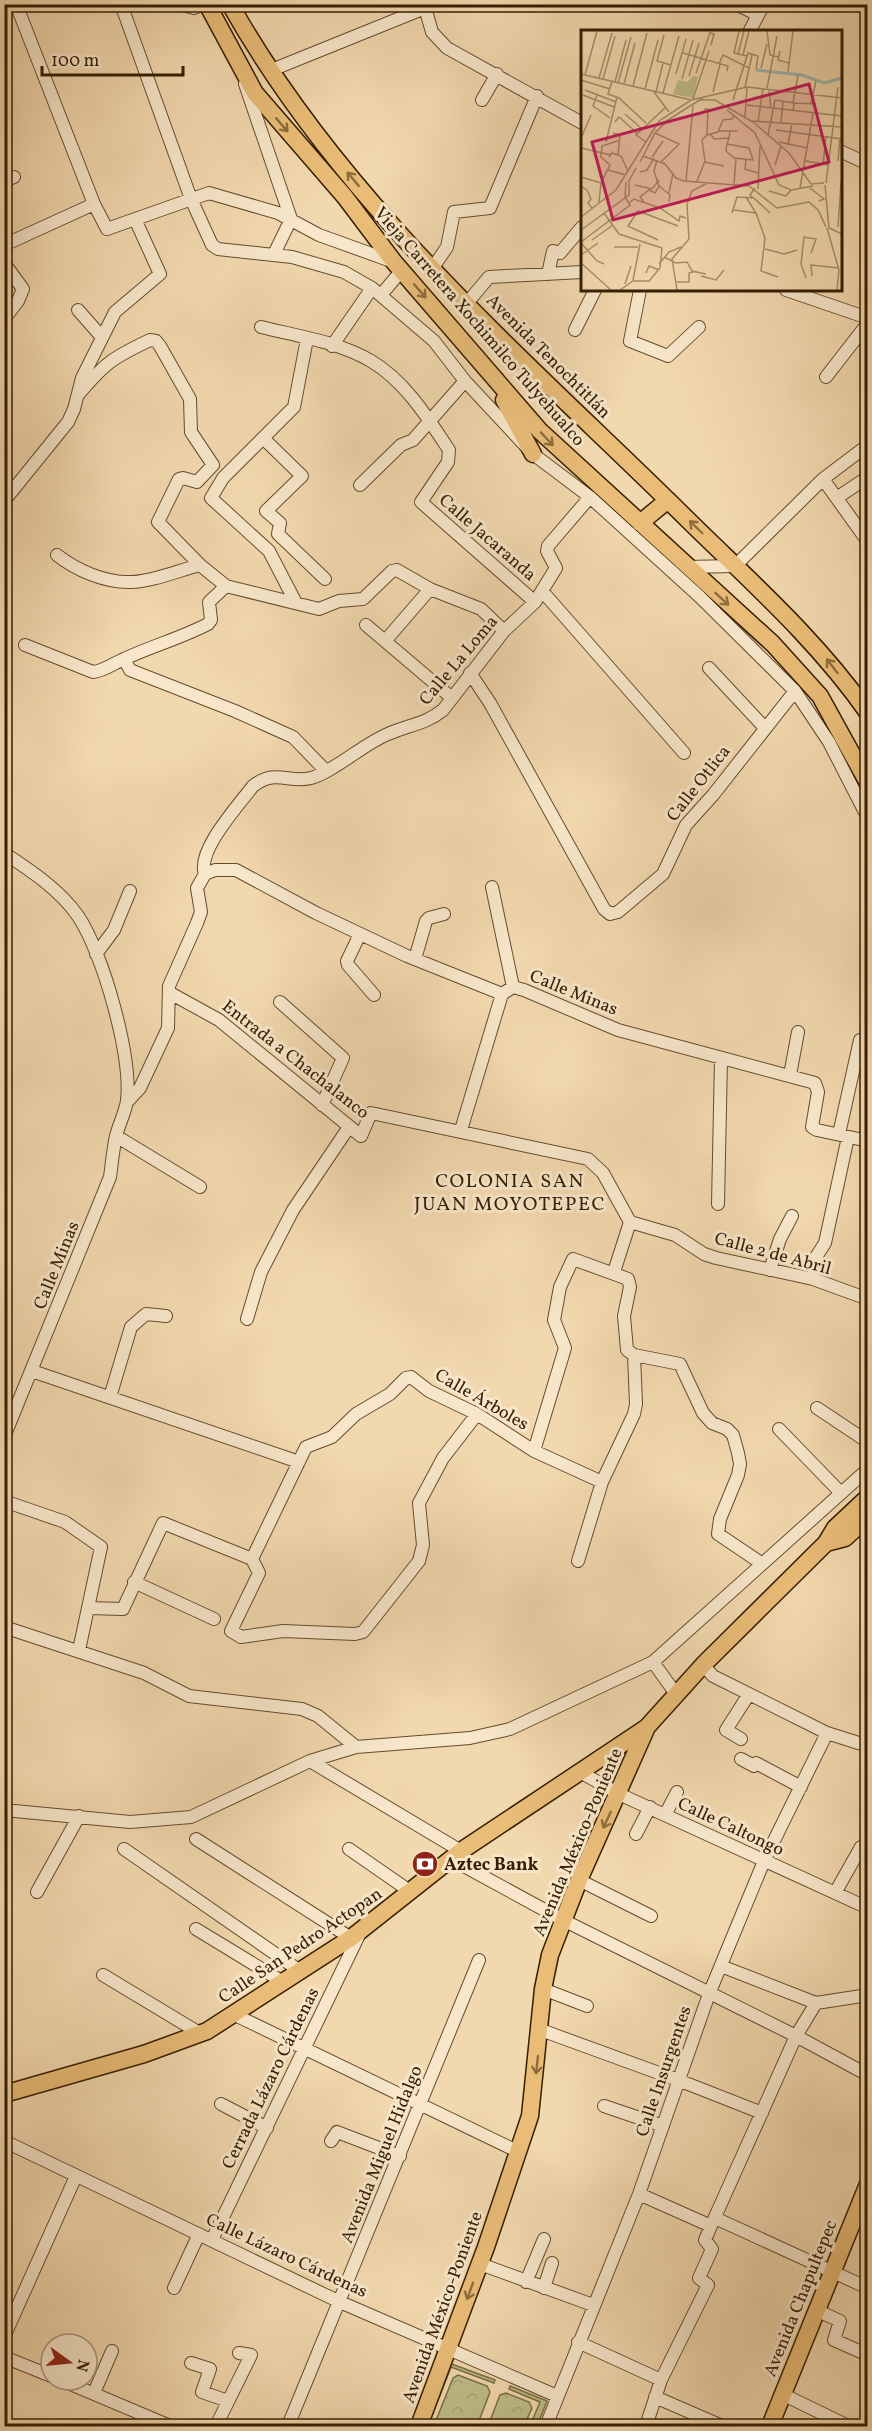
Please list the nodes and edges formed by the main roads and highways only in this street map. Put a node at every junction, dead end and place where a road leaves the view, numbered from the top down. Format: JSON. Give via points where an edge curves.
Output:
{"nodes":[{"id":1,"x":206,"y":4,"type":"edge"},
{"id":2,"x":230,"y":4,"type":"edge"},
{"id":3,"x":250,"y":40,"type":"junction"},
{"id":4,"x":234,"y":55,"type":"junction"},
{"id":5,"x":486,"y":368,"type":"junction"},
{"id":6,"x":533,"y":454,"type":"road end"},
{"id":7,"x":668,"y":500,"type":"junction"},
{"id":8,"x":640,"y":523,"type":"junction"},
{"id":9,"x":867,"y":713,"type":"edge"},
{"id":10,"x":867,"y":783,"type":"edge"},
{"id":11,"x":867,"y":1497,"type":"edge"},
{"id":12,"x":867,"y":1517,"type":"edge"},
{"id":13,"x":826,"y":1543,"type":"junction"},
{"id":14,"x":647,"y":1727,"type":"junction"},
{"id":15,"x":5,"y":2094,"type":"edge"},
{"id":16,"x":867,"y":2184,"type":"edge"},
{"id":17,"x":862,"y":2215,"type":"edge"},
{"id":18,"x":774,"y":2425,"type":"edge"},
{"id":19,"x":419,"y":2427,"type":"edge"}],
"edges":[{"from":1,"to":4,"type":"main road","name":"Vieja Carretera Xochimilco Tulyehualco"},
{"from":2,"to":3,"type":"main road","name":"Avenida Tenochtitlán"},
{"from":3,"to":4,"type":"main road"},
{"from":7,"to":3,"type":"main road","name":"Avenida Tenochtitlán","one_way":true,"via":[[432,269],[302,117]]},
{"from":4,"to":5,"type":"main road","name":"Vieja Carretera Xochimilco Tulyehualco","one_way":true,"via":[[255,93]]},
{"from":5,"to":6,"type":"main road"},
{"from":5,"to":8,"type":"main road","name":"Vieja Carretera Xochimilco Tulyehualco","one_way":true,"via":[[552,445]]},
{"from":7,"to":8,"type":"main road"},
{"from":9,"to":7,"type":"main road","name":"Avenida Tenochtitlán","one_way":true,"via":[[820,651]]},
{"from":8,"to":10,"type":"main road","name":"Vieja Carretera Xochimilco Tulyehualco","one_way":true,"via":[[773,644],[809,683],[838,726]]},
{"from":11,"to":13,"type":"main road","name":"Avenida México-Poniente","via":[[835,1528]]},
{"from":12,"to":13,"type":"main road","name":"Avenida México-Poniente","via":[[845,1538]]},
{"from":13,"to":14,"type":"main road","name":"Avenida México-Poniente","via":[[703,1665]]},
{"from":14,"to":15,"type":"main road","name":"Calle San Pedro Actopan","via":[[456,1855],[356,1935],[201,2034]]},
{"from":14,"to":19,"type":"main road","name":"Avenida México-Poniente","one_way":true,"via":[[550,1955],[543,1989],[534,2096],[519,2152]]},
{"from":16,"to":17,"type":"main road","name":"Avenida Chapultepec"},
{"from":17,"to":18,"type":"main road","name":"Avenida Chapultepec","via":[[832,2271],[782,2394]]}]}
